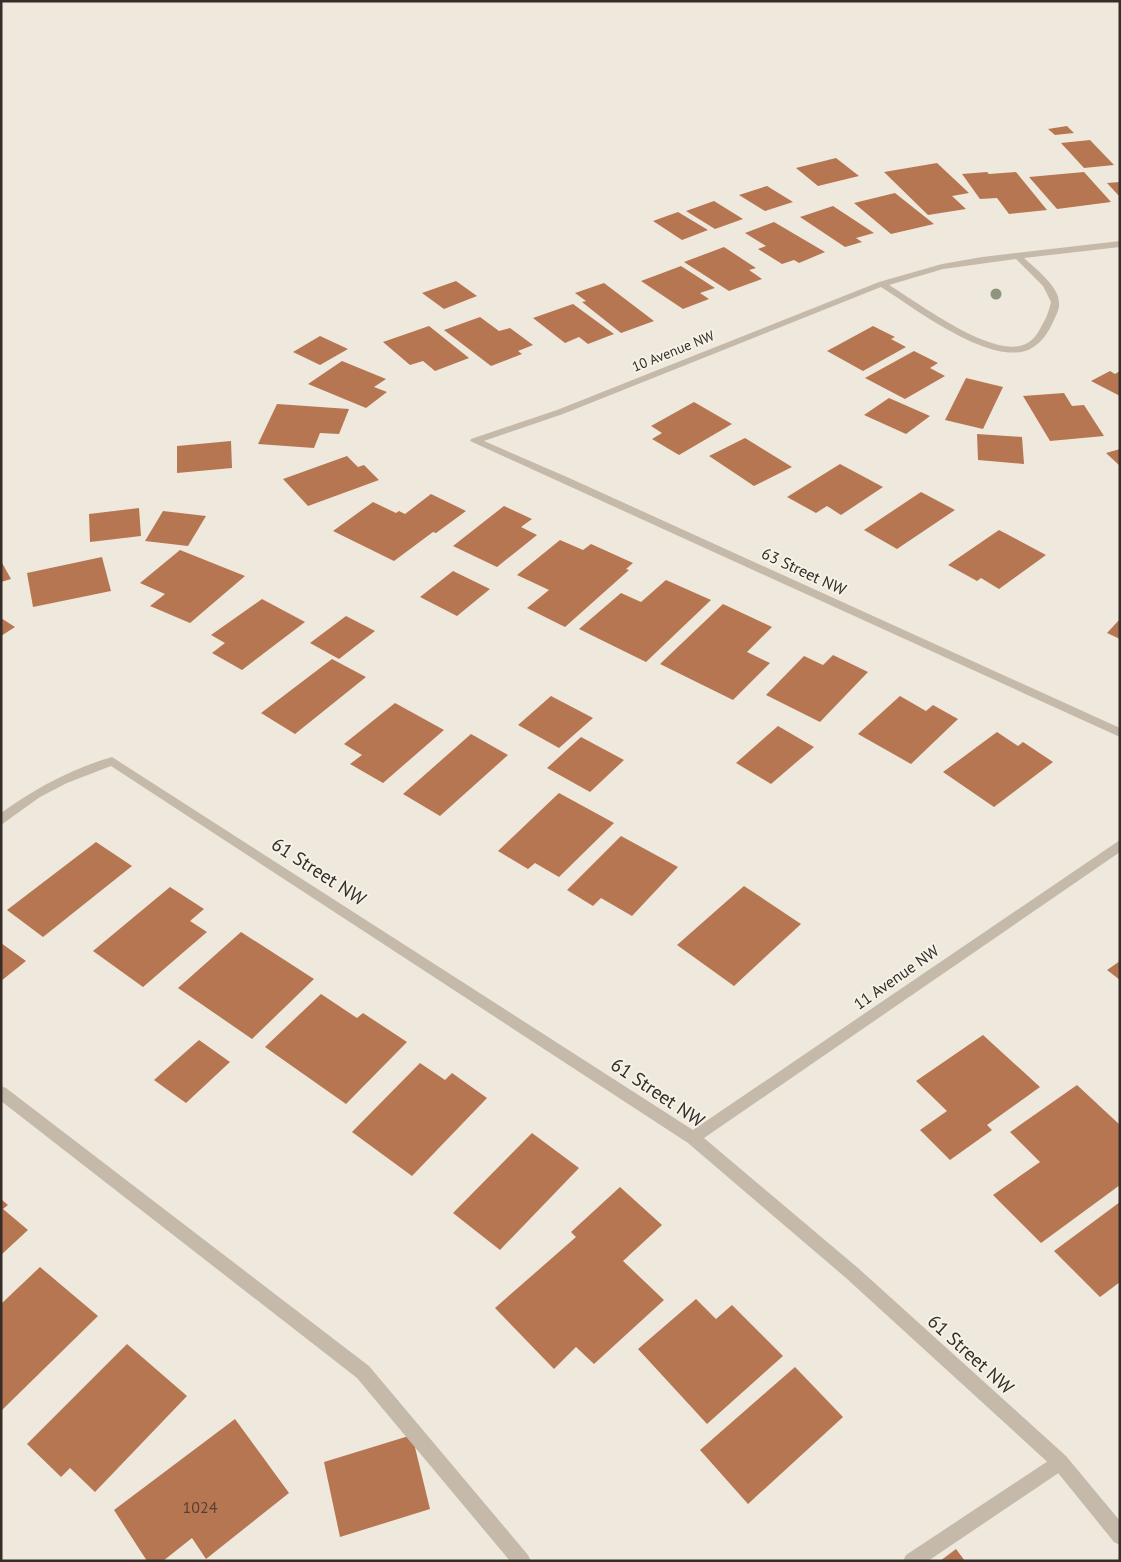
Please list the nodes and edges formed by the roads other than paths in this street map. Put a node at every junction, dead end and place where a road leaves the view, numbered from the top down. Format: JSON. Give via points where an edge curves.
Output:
{"nodes":[{"id":1,"x":1120,"y":244,"type":"edge"},
{"id":2,"x":1017,"y":255,"type":"junction"},
{"id":3,"x":882,"y":284,"type":"junction"},
{"id":4,"x":474,"y":441,"type":"joint"},
{"id":5,"x":1120,"y":733,"type":"edge"},
{"id":6,"x":1,"y":820,"type":"edge"},
{"id":7,"x":1120,"y":844,"type":"edge"},
{"id":8,"x":1,"y":1092,"type":"edge"},
{"id":9,"x":693,"y":1138,"type":"junction"},
{"id":10,"x":1060,"y":1462,"type":"junction"},
{"id":11,"x":1120,"y":1536,"type":"edge"},
{"id":12,"x":522,"y":1561,"type":"edge"},
{"id":13,"x":912,"y":1561,"type":"edge"}],
"edges":[{"from":1,"to":2,"type":"street","name":"10 Avenue NW"},
{"from":2,"to":3,"type":"street","name":"10 Avenue NW","via":[[942,267]]},
{"from":2,"to":3,"type":"street","via":[[1050,289],[1055,303],[1044,334],[1036,342],[1016,349],[1004,350],[981,344]]},
{"from":3,"to":4,"type":"street","name":"10 Avenue NW","via":[[560,412]]},
{"from":4,"to":5,"type":"street","name":"63 Street NW"},
{"from":6,"to":9,"type":"street","name":"61 Street NW","via":[[43,790],[112,760]]},
{"from":7,"to":9,"type":"street","name":"11 Avenue NW"},
{"from":8,"to":12,"type":"street","via":[[362,1372]]},
{"from":9,"to":10,"type":"street","name":"61 Street NW","via":[[852,1273]]},
{"from":10,"to":11,"type":"street","name":"61 Street NW"},
{"from":10,"to":13,"type":"street"}]}
